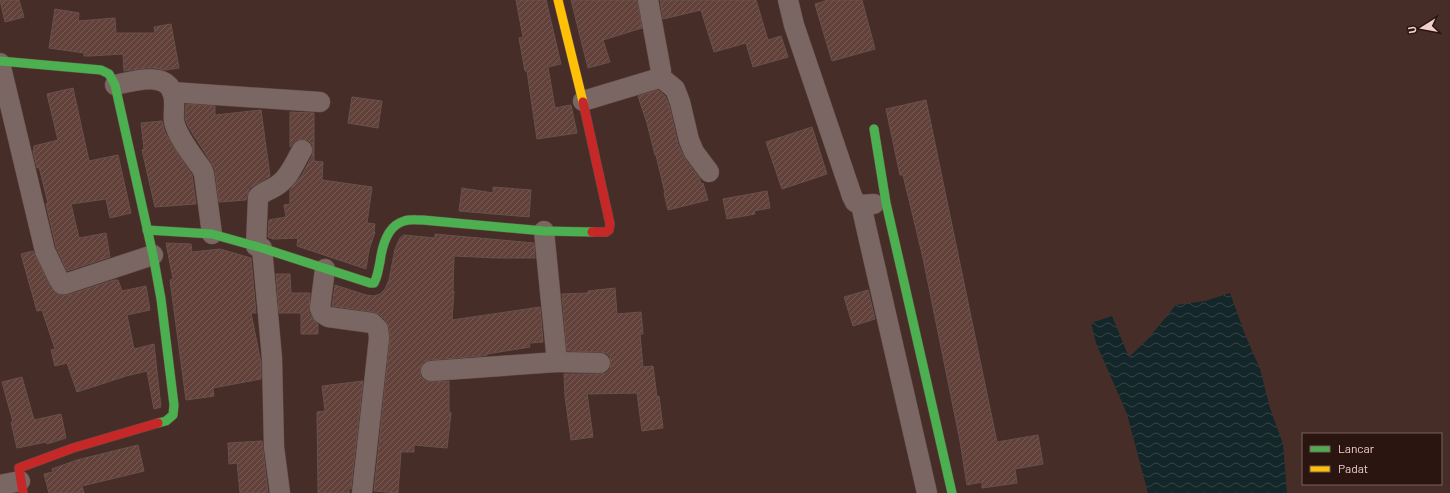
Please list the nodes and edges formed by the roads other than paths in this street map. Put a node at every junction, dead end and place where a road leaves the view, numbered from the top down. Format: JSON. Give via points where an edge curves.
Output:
{"nodes":[{"id":1,"x":558,"y":0,"type":"edge"},
{"id":2,"x":648,"y":0,"type":"edge"},
{"id":3,"x":788,"y":0,"type":"edge"},
{"id":4,"x":0,"y":62,"type":"edge"},
{"id":5,"x":659,"y":76,"type":"junction"},
{"id":6,"x":115,"y":85,"type":"junction"},
{"id":7,"x":172,"y":92,"type":"junction"},
{"id":8,"x":583,"y":101,"type":"junction"},
{"id":9,"x":320,"y":102,"type":"dead end"},
{"id":10,"x":874,"y":129,"type":"dead end"},
{"id":11,"x":302,"y":150,"type":"dead end"},
{"id":12,"x":709,"y":172,"type":"dead end"},
{"id":13,"x":886,"y":203,"type":"junction"},
{"id":14,"x":861,"y":204,"type":"junction"},
{"id":15,"x":147,"y":230,"type":"junction"},
{"id":16,"x":544,"y":231,"type":"junction"},
{"id":17,"x":212,"y":234,"type":"junction"},
{"id":18,"x":259,"y":247,"type":"junction"},
{"id":19,"x":153,"y":255,"type":"junction"},
{"id":20,"x":325,"y":269,"type":"junction"},
{"id":21,"x":557,"y":362,"type":"junction"},
{"id":22,"x":600,"y":363,"type":"dead end"},
{"id":23,"x":431,"y":371,"type":"dead end"},
{"id":24,"x":0,"y":485,"type":"edge"},
{"id":25,"x":21,"y":487,"type":"edge"},
{"id":26,"x":280,"y":493,"type":"edge"},
{"id":27,"x":362,"y":493,"type":"edge"},
{"id":28,"x":927,"y":493,"type":"edge"},
{"id":29,"x":952,"y":493,"type":"edge"}],
"edges":[{"from":1,"to":8,"type":"street"},
{"from":2,"to":5,"type":"street"},
{"from":3,"to":14,"type":"street","via":[[794,25],[852,196]]},
{"from":4,"to":6,"type":"street","via":[[101,70],[109,74]]},
{"from":4,"to":19,"type":"street","via":[[45,251],[62,284]]},
{"from":5,"to":8,"type":"street"},
{"from":5,"to":12,"type":"street","via":[[675,89],[689,140],[694,152]]},
{"from":6,"to":7,"type":"street","via":[[159,79],[168,85]]},
{"from":6,"to":15,"type":"street"},
{"from":7,"to":9,"type":"street"},
{"from":7,"to":17,"type":"street","via":[[174,122],[204,174]]},
{"from":8,"to":16,"type":"street","via":[[610,224],[609,230]]},
{"from":10,"to":13,"type":"street"},
{"from":11,"to":18,"type":"street","via":[[286,178],[258,198]]},
{"from":13,"to":14,"type":"street"},
{"from":13,"to":29,"type":"street"},
{"from":14,"to":28,"type":"street"},
{"from":15,"to":17,"type":"street"},
{"from":15,"to":19,"type":"street"},
{"from":16,"to":20,"type":"street","via":[[423,220],[404,221],[392,227],[386,236],[374,282]]},
{"from":16,"to":21,"type":"street"},
{"from":17,"to":18,"type":"street"},
{"from":18,"to":20,"type":"street"},
{"from":18,"to":26,"type":"street","via":[[272,358],[274,448]]},
{"from":19,"to":25,"type":"street","via":[[161,299],[173,415],[166,421],[99,439],[18,468]]},
{"from":20,"to":27,"type":"street","via":[[320,308],[322,314],[372,323],[378,329]]},
{"from":21,"to":22,"type":"street"},
{"from":21,"to":23,"type":"street"},
{"from":24,"to":25,"type":"street"}]}
